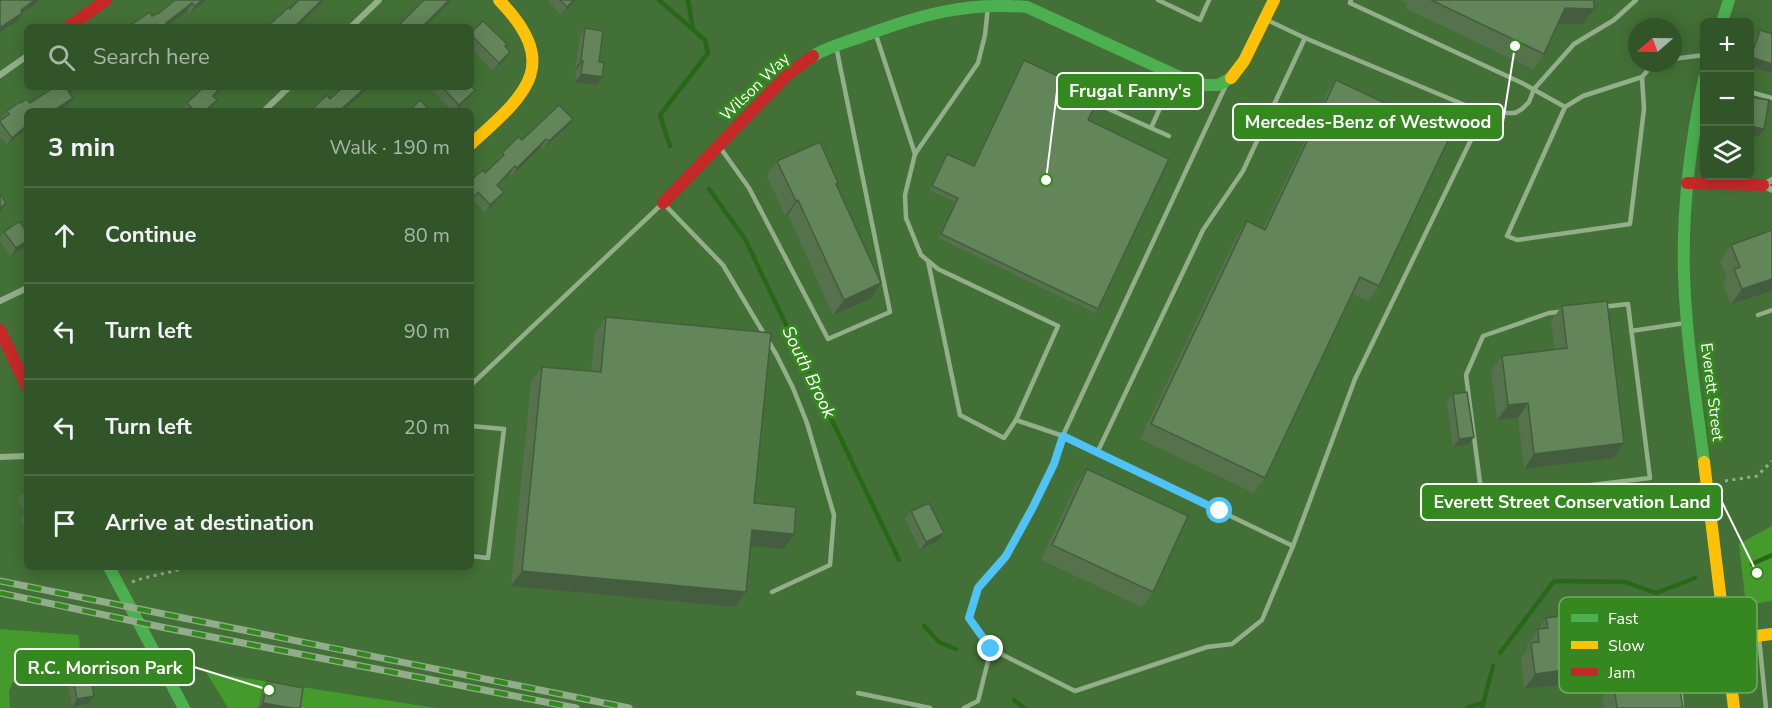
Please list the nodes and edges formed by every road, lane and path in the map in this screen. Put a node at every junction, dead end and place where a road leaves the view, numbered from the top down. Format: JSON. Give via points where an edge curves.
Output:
{"nodes":[{"id":1,"x":106,"y":0,"type":"edge"},
{"id":2,"x":379,"y":0,"type":"edge"},
{"id":3,"x":499,"y":0,"type":"edge"},
{"id":4,"x":1158,"y":0,"type":"edge"},
{"id":5,"x":1209,"y":0,"type":"edge"},
{"id":6,"x":1274,"y":0,"type":"edge"},
{"id":7,"x":1636,"y":0,"type":"edge"},
{"id":8,"x":1729,"y":0,"type":"edge"},
{"id":9,"x":989,"y":1,"type":"edge"},
{"id":10,"x":1009,"y":1,"type":"edge"},
{"id":11,"x":1349,"y":1,"type":"edge"},
{"id":12,"x":1723,"y":18,"type":"edge"},
{"id":13,"x":1265,"y":19,"type":"junction"},
{"id":14,"x":72,"y":24,"type":"edge"},
{"id":15,"x":354,"y":24,"type":"edge"},
{"id":16,"x":875,"y":32,"type":"junction"},
{"id":17,"x":1305,"y":38,"type":"junction"},
{"id":18,"x":836,"y":46,"type":"junction"},
{"id":19,"x":1700,"y":56,"type":"edge"},
{"id":20,"x":24,"y":58,"type":"edge"},
{"id":21,"x":1682,"y":59,"type":"edge"},
{"id":22,"x":1646,"y":72,"type":"edge"},
{"id":23,"x":0,"y":75,"type":"edge"},
{"id":24,"x":1175,"y":75,"type":"junction"},
{"id":25,"x":1642,"y":77,"type":"junction"},
{"id":26,"x":1228,"y":80,"type":"junction"},
{"id":27,"x":1534,"y":89,"type":"junction"},
{"id":28,"x":286,"y":90,"type":"edge"},
{"id":29,"x":1754,"y":93,"type":"edge"},
{"id":30,"x":1772,"y":98,"type":"edge"},
{"id":31,"x":1700,"y":105,"type":"edge"},
{"id":32,"x":1102,"y":106,"type":"dead end"},
{"id":33,"x":1565,"y":107,"type":"junction"},
{"id":34,"x":267,"y":108,"type":"edge"},
{"id":35,"x":1484,"y":113,"type":"junction"},
{"id":36,"x":1151,"y":128,"type":"junction"},
{"id":37,"x":1169,"y":136,"type":"dead end"},
{"id":38,"x":474,"y":141,"type":"edge"},
{"id":39,"x":719,"y":145,"type":"junction"},
{"id":40,"x":915,"y":154,"type":"junction"},
{"id":41,"x":1687,"y":183,"type":"junction"},
{"id":42,"x":1769,"y":185,"type":"edge"},
{"id":43,"x":663,"y":202,"type":"junction"},
{"id":44,"x":928,"y":261,"type":"junction"},
{"id":45,"x":24,"y":289,"type":"edge"},
{"id":46,"x":0,"y":301,"type":"edge"},
{"id":47,"x":1772,"y":310,"type":"edge"},
{"id":48,"x":1758,"y":315,"type":"dead end"},
{"id":49,"x":1687,"y":323,"type":"junction"},
{"id":50,"x":0,"y":330,"type":"edge"},
{"id":51,"x":1631,"y":331,"type":"junction"},
{"id":52,"x":24,"y":381,"type":"edge"},
{"id":53,"x":474,"y":382,"type":"edge"},
{"id":54,"x":1016,"y":420,"type":"junction"},
{"id":55,"x":474,"y":426,"type":"edge"},
{"id":56,"x":1063,"y":436,"type":"junction"},
{"id":57,"x":1097,"y":453,"type":"junction"},
{"id":58,"x":24,"y":456,"type":"edge"},
{"id":59,"x":0,"y":457,"type":"edge"},
{"id":60,"x":1772,"y":461,"type":"edge"},
{"id":61,"x":1725,"y":481,"type":"dead end"},
{"id":62,"x":1293,"y":546,"type":"junction"},
{"id":63,"x":474,"y":556,"type":"edge"},
{"id":64,"x":112,"y":570,"type":"edge"},
{"id":65,"x":178,"y":570,"type":"edge"},
{"id":66,"x":120,"y":587,"type":"junction"},
{"id":67,"x":772,"y":592,"type":"dead end"},
{"id":68,"x":1721,"y":597,"type":"edge"},
{"id":69,"x":1772,"y":634,"type":"edge"},
{"id":70,"x":1759,"y":635,"type":"joint"},
{"id":71,"x":991,"y":649,"type":"junction"},
{"id":72,"x":858,"y":693,"type":"dead end"},
{"id":73,"x":1681,"y":693,"type":"edge"},
{"id":74,"x":1732,"y":693,"type":"edge"},
{"id":75,"x":184,"y":708,"type":"edge"},
{"id":76,"x":930,"y":708,"type":"edge"},
{"id":77,"x":964,"y":708,"type":"edge"},
{"id":78,"x":1682,"y":708,"type":"edge"},
{"id":79,"x":1734,"y":708,"type":"edge"},
{"id":80,"x":1766,"y":708,"type":"edge"}],
"edges":[{"from":1,"to":14,"type":"street"},
{"from":2,"to":15,"type":"street"},
{"from":3,"to":38,"type":"street","via":[[527,39],[532,75],[509,108]]},
{"from":4,"to":5,"type":"lane","via":[[1200,20]]},
{"from":6,"to":13,"type":"street"},
{"from":7,"to":27,"type":"lane","via":[[1614,20],[1574,44]]},
{"from":8,"to":12,"type":"street"},
{"from":9,"to":10,"type":"street","name":"Wilson Way"},
{"from":9,"to":16,"type":"street","name":"Wilson Way","via":[[943,7]]},
{"from":9,"to":40,"type":"lane","via":[[978,63]]},
{"from":10,"to":24,"type":"street","name":"Wilson Way"},
{"from":11,"to":27,"type":"lane"},
{"from":13,"to":17,"type":"lane"},
{"from":13,"to":26,"type":"street","via":[[1241,69]]},
{"from":16,"to":18,"type":"street","name":"Wilson Way"},
{"from":16,"to":40,"type":"lane"},
{"from":17,"to":35,"type":"lane"},
{"from":17,"to":57,"type":"lane","via":[[1243,171],[1203,230]]},
{"from":18,"to":39,"type":"street","name":"Wilson Way","via":[[787,75]]},
{"from":18,"to":39,"type":"lane","via":[[890,312],[828,339],[749,188]]},
{"from":19,"to":21,"type":"lane"},
{"from":20,"to":23,"type":"street"},
{"from":22,"to":25,"type":"lane"},
{"from":24,"to":26,"type":"street","name":"Wilson Way","via":[[1206,87]]},
{"from":24,"to":36,"type":"lane"},
{"from":25,"to":33,"type":"lane","via":[[1583,96]]},
{"from":25,"to":33,"type":"lane","via":[[1644,109],[1630,225],[1518,240],[1507,236]]},
{"from":26,"to":56,"type":"lane"},
{"from":27,"to":33,"type":"lane"},
{"from":27,"to":35,"type":"lane","via":[[1522,110]]},
{"from":28,"to":34,"type":"street"},
{"from":29,"to":30,"type":"lane"},
{"from":31,"to":41,"type":"street","name":"Everett Street"},
{"from":32,"to":36,"type":"lane"},
{"from":35,"to":62,"type":"lane","via":[[1355,379]]},
{"from":36,"to":37,"type":"lane"},
{"from":39,"to":43,"type":"street","name":"Wilson Way"},
{"from":40,"to":44,"type":"lane","via":[[904,195],[906,218],[921,255]]},
{"from":41,"to":42,"type":"street"},
{"from":41,"to":49,"type":"street","name":"Everett Street"},
{"from":43,"to":53,"type":"lane"},
{"from":43,"to":67,"type":"lane","via":[[723,265],[776,354],[807,423],[834,514],[830,564]]},
{"from":44,"to":54,"type":"lane","via":[[960,415],[1004,438]]},
{"from":44,"to":54,"type":"lane","via":[[1058,326]]},
{"from":45,"to":46,"type":"street"},
{"from":47,"to":48,"type":"lane"},
{"from":49,"to":51,"type":"lane"},
{"from":49,"to":68,"type":"street","name":"Everett Street"},
{"from":50,"to":52,"type":"street"},
{"from":51,"to":51,"type":"lane","via":[[1650,477],[1482,498],[1466,375],[1484,336],[1549,313],[1628,304]]},
{"from":54,"to":56,"type":"lane"},
{"from":55,"to":63,"type":"lane","via":[[504,429],[488,558]]},
{"from":56,"to":57,"type":"lane"},
{"from":56,"to":71,"type":"lane","via":[[1054,464],[1021,531],[1006,556],[978,588],[969,618]]},
{"from":57,"to":62,"type":"lane"},
{"from":58,"to":59,"type":"street"},
{"from":60,"to":61,"type":"path","via":[[1757,476]]},
{"from":62,"to":71,"type":"lane","via":[[1262,620],[1232,644],[1207,647],[1075,691]]},
{"from":64,"to":66,"type":"street"},
{"from":65,"to":66,"type":"path","via":[[147,576]]},
{"from":66,"to":75,"type":"street"},
{"from":69,"to":70,"type":"street"},
{"from":70,"to":80,"type":"lane"},
{"from":71,"to":77,"type":"lane","via":[[978,700]]},
{"from":72,"to":76,"type":"lane"},
{"from":73,"to":78,"type":"lane"},
{"from":74,"to":79,"type":"street","name":"Everett Street"}]}
